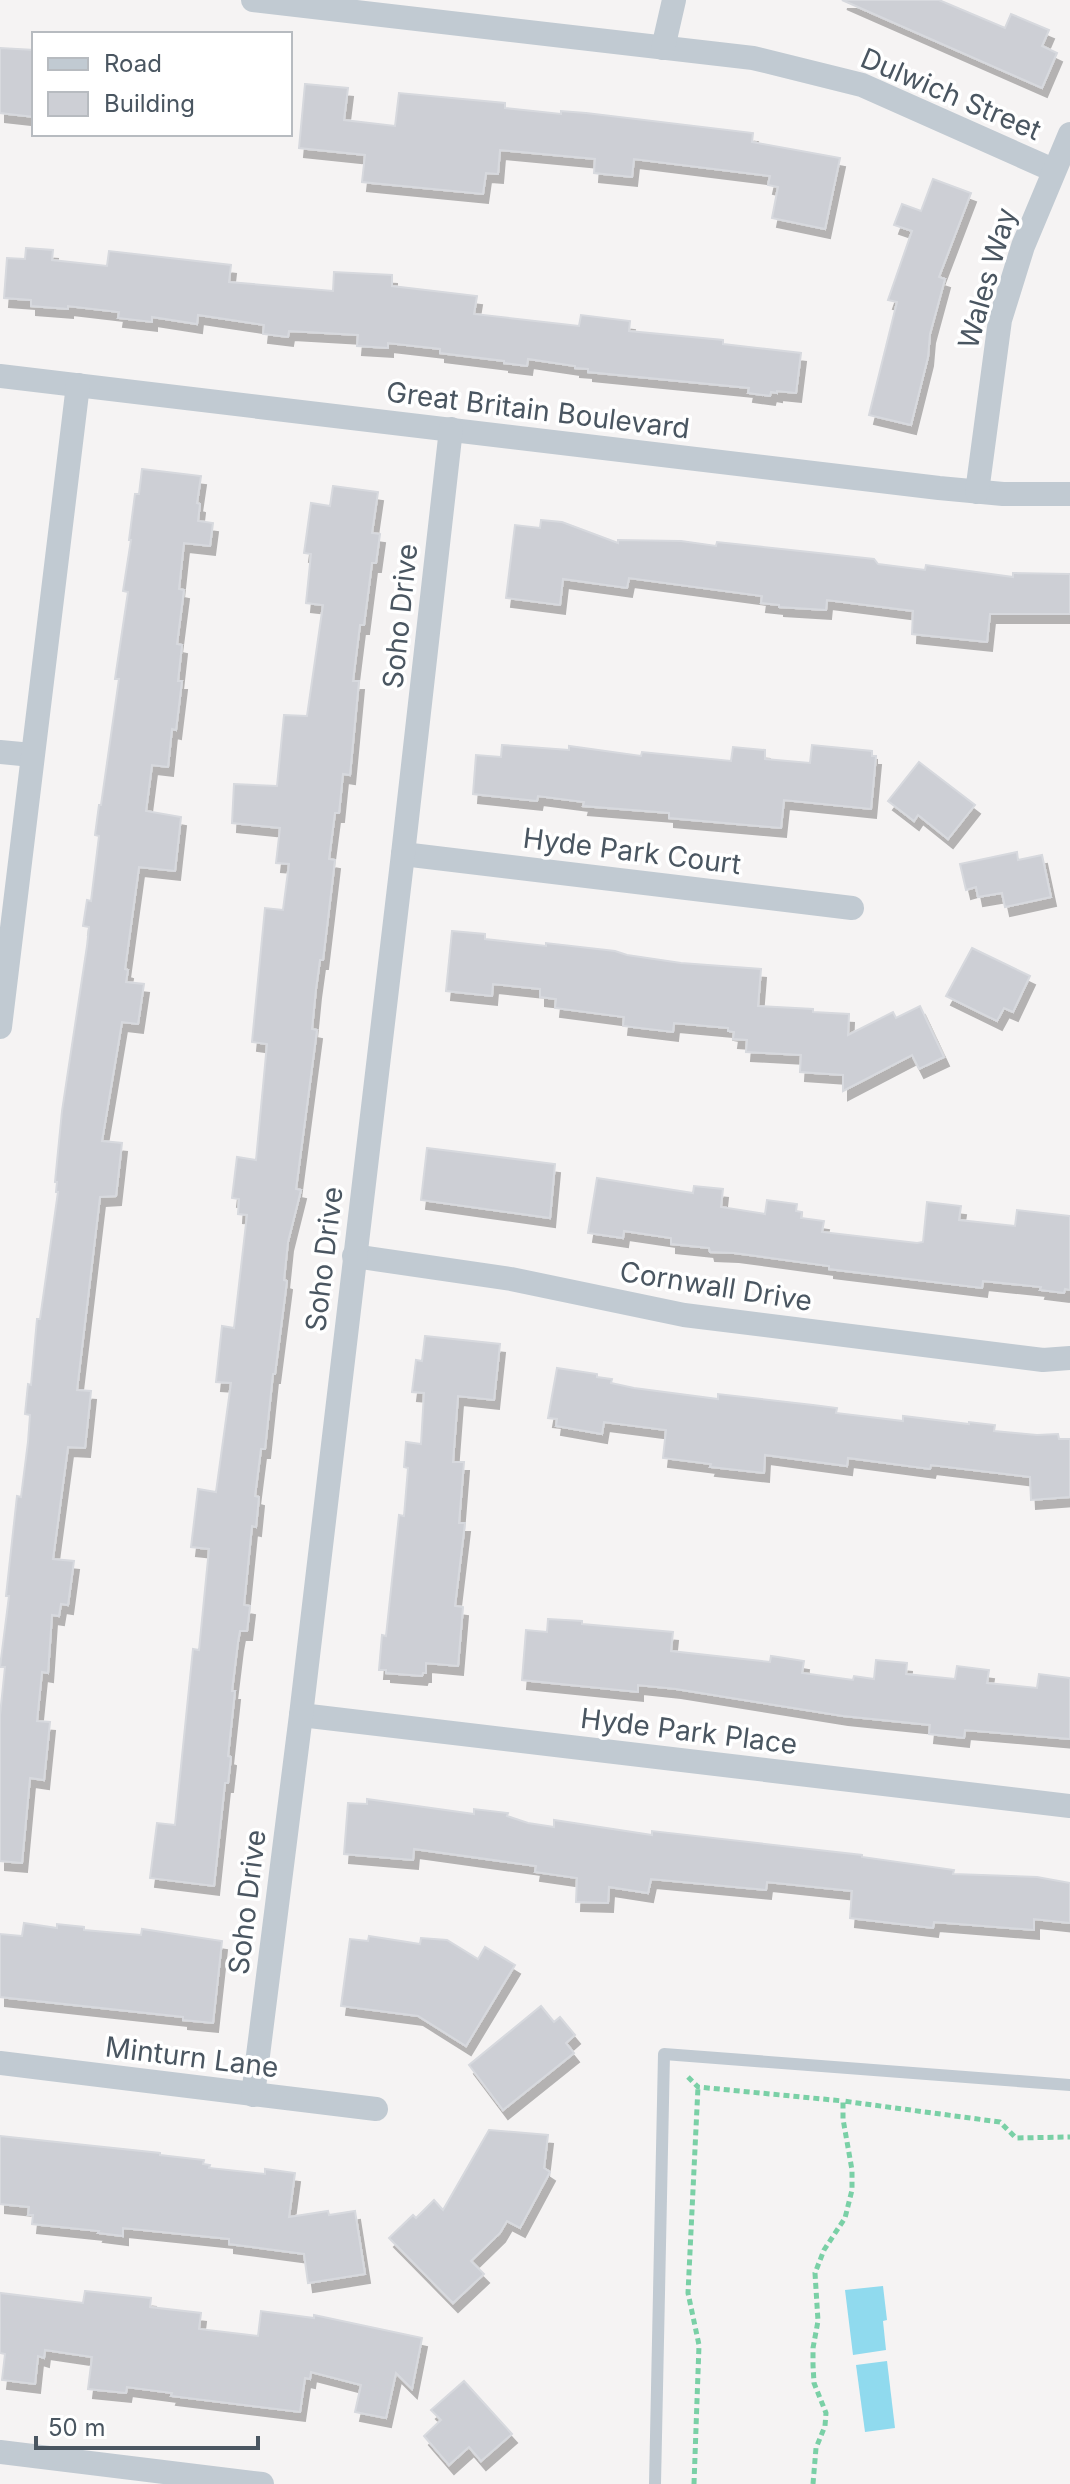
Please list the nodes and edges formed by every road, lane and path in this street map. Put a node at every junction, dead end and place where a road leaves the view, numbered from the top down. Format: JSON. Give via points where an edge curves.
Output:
{"nodes":[{"id":1,"x":253,"y":0,"type":"edge"},
{"id":2,"x":674,"y":0,"type":"edge"},
{"id":3,"x":663,"y":48,"type":"junction"},
{"id":4,"x":1070,"y":134,"type":"edge"},
{"id":5,"x":1053,"y":170,"type":"junction"},
{"id":6,"x":0,"y":376,"type":"edge"},
{"id":7,"x":78,"y":385,"type":"junction"},
{"id":8,"x":451,"y":429,"type":"junction"},
{"id":9,"x":977,"y":492,"type":"junction"},
{"id":10,"x":1070,"y":494,"type":"edge"},
{"id":11,"x":0,"y":752,"type":"edge"},
{"id":12,"x":32,"y":755,"type":"junction"},
{"id":13,"x":403,"y":854,"type":"junction"},
{"id":14,"x":852,"y":908,"type":"dead end"},
{"id":15,"x":0,"y":1027,"type":"edge"},
{"id":16,"x":354,"y":1256,"type":"junction"},
{"id":17,"x":1070,"y":1358,"type":"edge"},
{"id":18,"x":301,"y":1715,"type":"junction"},
{"id":19,"x":1070,"y":1806,"type":"edge"},
{"id":20,"x":664,"y":2054,"type":"junction"},
{"id":21,"x":0,"y":2063,"type":"edge"},
{"id":22,"x":1070,"y":2085,"type":"edge"},
{"id":23,"x":698,"y":2087,"type":"junction"},
{"id":24,"x":253,"y":2095,"type":"junction"},
{"id":25,"x":843,"y":2101,"type":"junction"},
{"id":26,"x":376,"y":2109,"type":"dead end"},
{"id":27,"x":1070,"y":2137,"type":"edge"},
{"id":28,"x":0,"y":2452,"type":"edge"},
{"id":29,"x":262,"y":2484,"type":"edge"},
{"id":30,"x":655,"y":2484,"type":"edge"},
{"id":31,"x":694,"y":2484,"type":"edge"},
{"id":32,"x":813,"y":2484,"type":"edge"}],
"edges":[{"from":1,"to":3,"type":"street","name":"Dulwich Street"},
{"from":2,"to":3,"type":"street"},
{"from":3,"to":5,"type":"street","name":"Dulwich Street","via":[[753,58],[862,85]]},
{"from":4,"to":5,"type":"street","name":"Wales Way"},
{"from":5,"to":9,"type":"street","name":"Wales Way","via":[[1000,320]]},
{"from":6,"to":7,"type":"street","name":"Great Britain Boulevard"},
{"from":7,"to":8,"type":"street","name":"Great Britain Boulevard"},
{"from":7,"to":12,"type":"street"},
{"from":8,"to":9,"type":"street","name":"Great Britain Boulevard"},
{"from":8,"to":13,"type":"street","name":"Soho Drive"},
{"from":9,"to":10,"type":"street","name":"Great Britain Boulevard"},
{"from":11,"to":12,"type":"street"},
{"from":12,"to":15,"type":"street"},
{"from":13,"to":14,"type":"street","name":"Hyde Park Court"},
{"from":13,"to":16,"type":"street","name":"Soho Drive"},
{"from":16,"to":17,"type":"street","name":"Cornwall Drive","via":[[511,1279],[748,1325],[1043,1360]]},
{"from":16,"to":18,"type":"street","name":"Soho Drive"},
{"from":18,"to":19,"type":"street","name":"Hyde Park Place"},
{"from":18,"to":24,"type":"street","name":"Soho Drive"},
{"from":20,"to":22,"type":"lane"},
{"from":20,"to":23,"type":"path"},
{"from":20,"to":30,"type":"lane"},
{"from":21,"to":24,"type":"street","name":"Minturn Lane"},
{"from":23,"to":25,"type":"path"},
{"from":23,"to":31,"type":"path","via":[[688,2293],[699,2345]]},
{"from":24,"to":26,"type":"street","name":"Minturn Lane"},
{"from":25,"to":27,"type":"path","via":[[1000,2122],[1016,2138]]},
{"from":25,"to":32,"type":"path","via":[[852,2190],[845,2218],[815,2273],[814,2383],[826,2413]]},
{"from":28,"to":29,"type":"street"}]}
